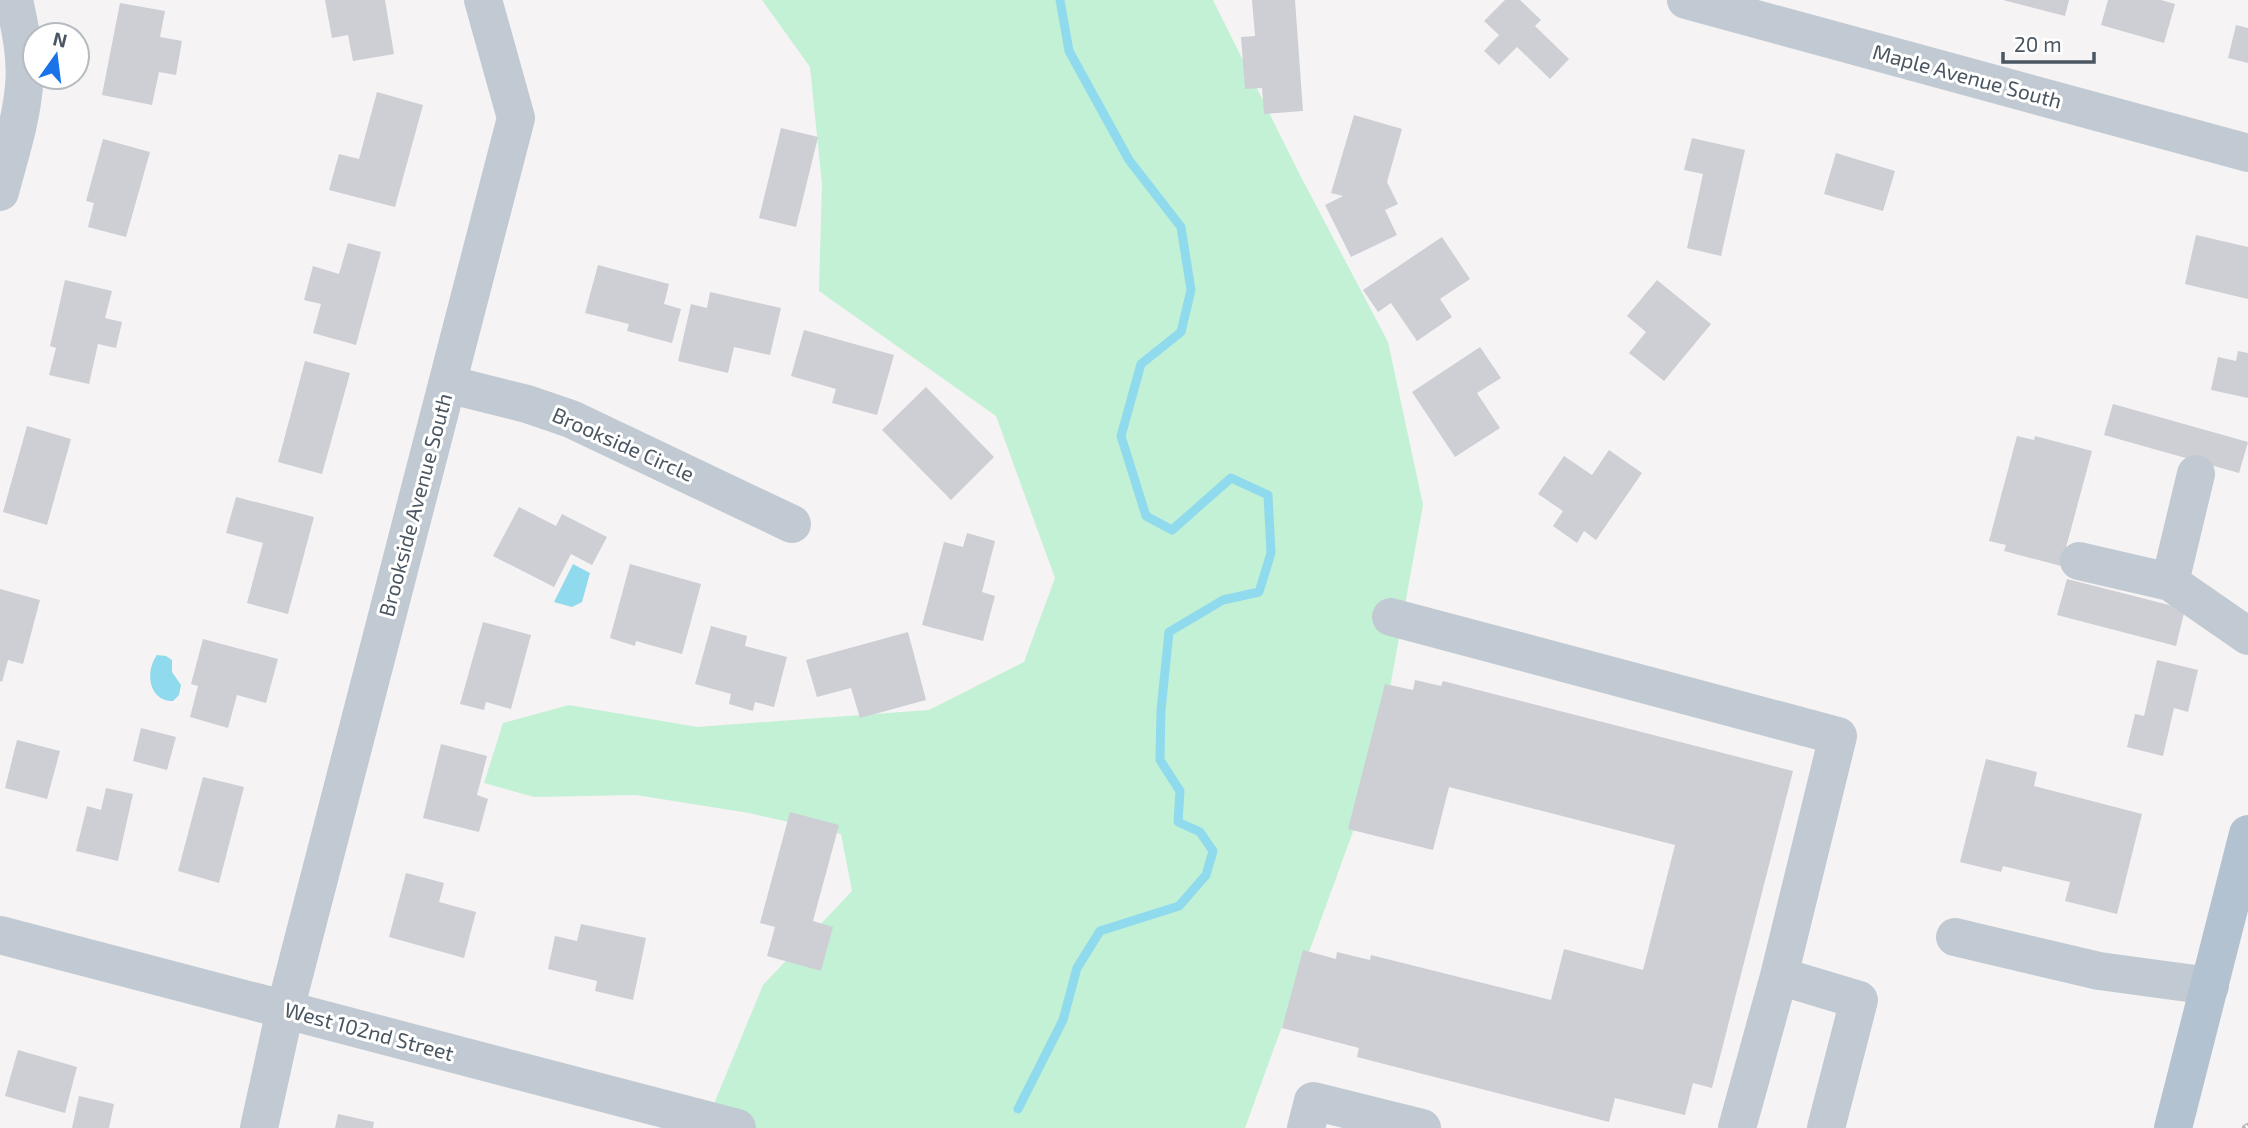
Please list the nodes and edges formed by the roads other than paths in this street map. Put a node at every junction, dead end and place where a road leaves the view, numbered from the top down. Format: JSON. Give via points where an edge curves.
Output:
{"nodes":[{"id":1,"x":14,"y":0,"type":"edge"},
{"id":2,"x":483,"y":0,"type":"edge"},
{"id":3,"x":1686,"y":0,"type":"edge"},
{"id":4,"x":2248,"y":153,"type":"edge"},
{"id":5,"x":0,"y":192,"type":"edge"},
{"id":6,"x":447,"y":384,"type":"junction"},
{"id":7,"x":2196,"y":474,"type":"dead end"},
{"id":8,"x":792,"y":524,"type":"dead end"},
{"id":9,"x":2079,"y":561,"type":"dead end"},
{"id":10,"x":2170,"y":582,"type":"junction"},
{"id":11,"x":1391,"y":617,"type":"dead end"},
{"id":12,"x":2248,"y":636,"type":"edge"},
{"id":13,"x":2248,"y":834,"type":"edge"},
{"id":14,"x":0,"y":935,"type":"edge"},
{"id":15,"x":1955,"y":937,"type":"dead end"},
{"id":16,"x":1779,"y":976,"type":"junction"},
{"id":17,"x":2210,"y":986,"type":"junction"},
{"id":18,"x":285,"y":1010,"type":"junction"},
{"id":19,"x":259,"y":1128,"type":"edge"},
{"id":20,"x":737,"y":1128,"type":"edge"},
{"id":21,"x":1306,"y":1128,"type":"edge"},
{"id":22,"x":1422,"y":1128,"type":"edge"},
{"id":23,"x":1737,"y":1128,"type":"edge"},
{"id":24,"x":1826,"y":1128,"type":"edge"},
{"id":25,"x":2174,"y":1128,"type":"edge"}],
"edges":[{"from":1,"to":5,"type":"street","via":[[24,84]]},
{"from":2,"to":6,"type":"street","name":"Brookside Avenue South","via":[[516,118]]},
{"from":3,"to":4,"type":"street","name":"Maple Avenue South"},
{"from":6,"to":8,"type":"street","name":"Brookside Circle","via":[[570,419]]},
{"from":6,"to":18,"type":"street","name":"Brookside Avenue South"},
{"from":7,"to":10,"type":"street"},
{"from":9,"to":10,"type":"street"},
{"from":10,"to":12,"type":"street"},
{"from":11,"to":16,"type":"street","via":[[1838,736]]},
{"from":13,"to":17,"type":"main road"},
{"from":14,"to":18,"type":"street","name":"West 102nd Street"},
{"from":15,"to":17,"type":"street","via":[[2099,971]]},
{"from":16,"to":23,"type":"street"},
{"from":16,"to":24,"type":"street","via":[[1858,1000]]},
{"from":17,"to":25,"type":"main road"},
{"from":18,"to":19,"type":"street","name":"Brookside Avenue South"},
{"from":18,"to":20,"type":"street","name":"West 102nd Street"},
{"from":21,"to":22,"type":"street","via":[[1313,1101]]}]}
